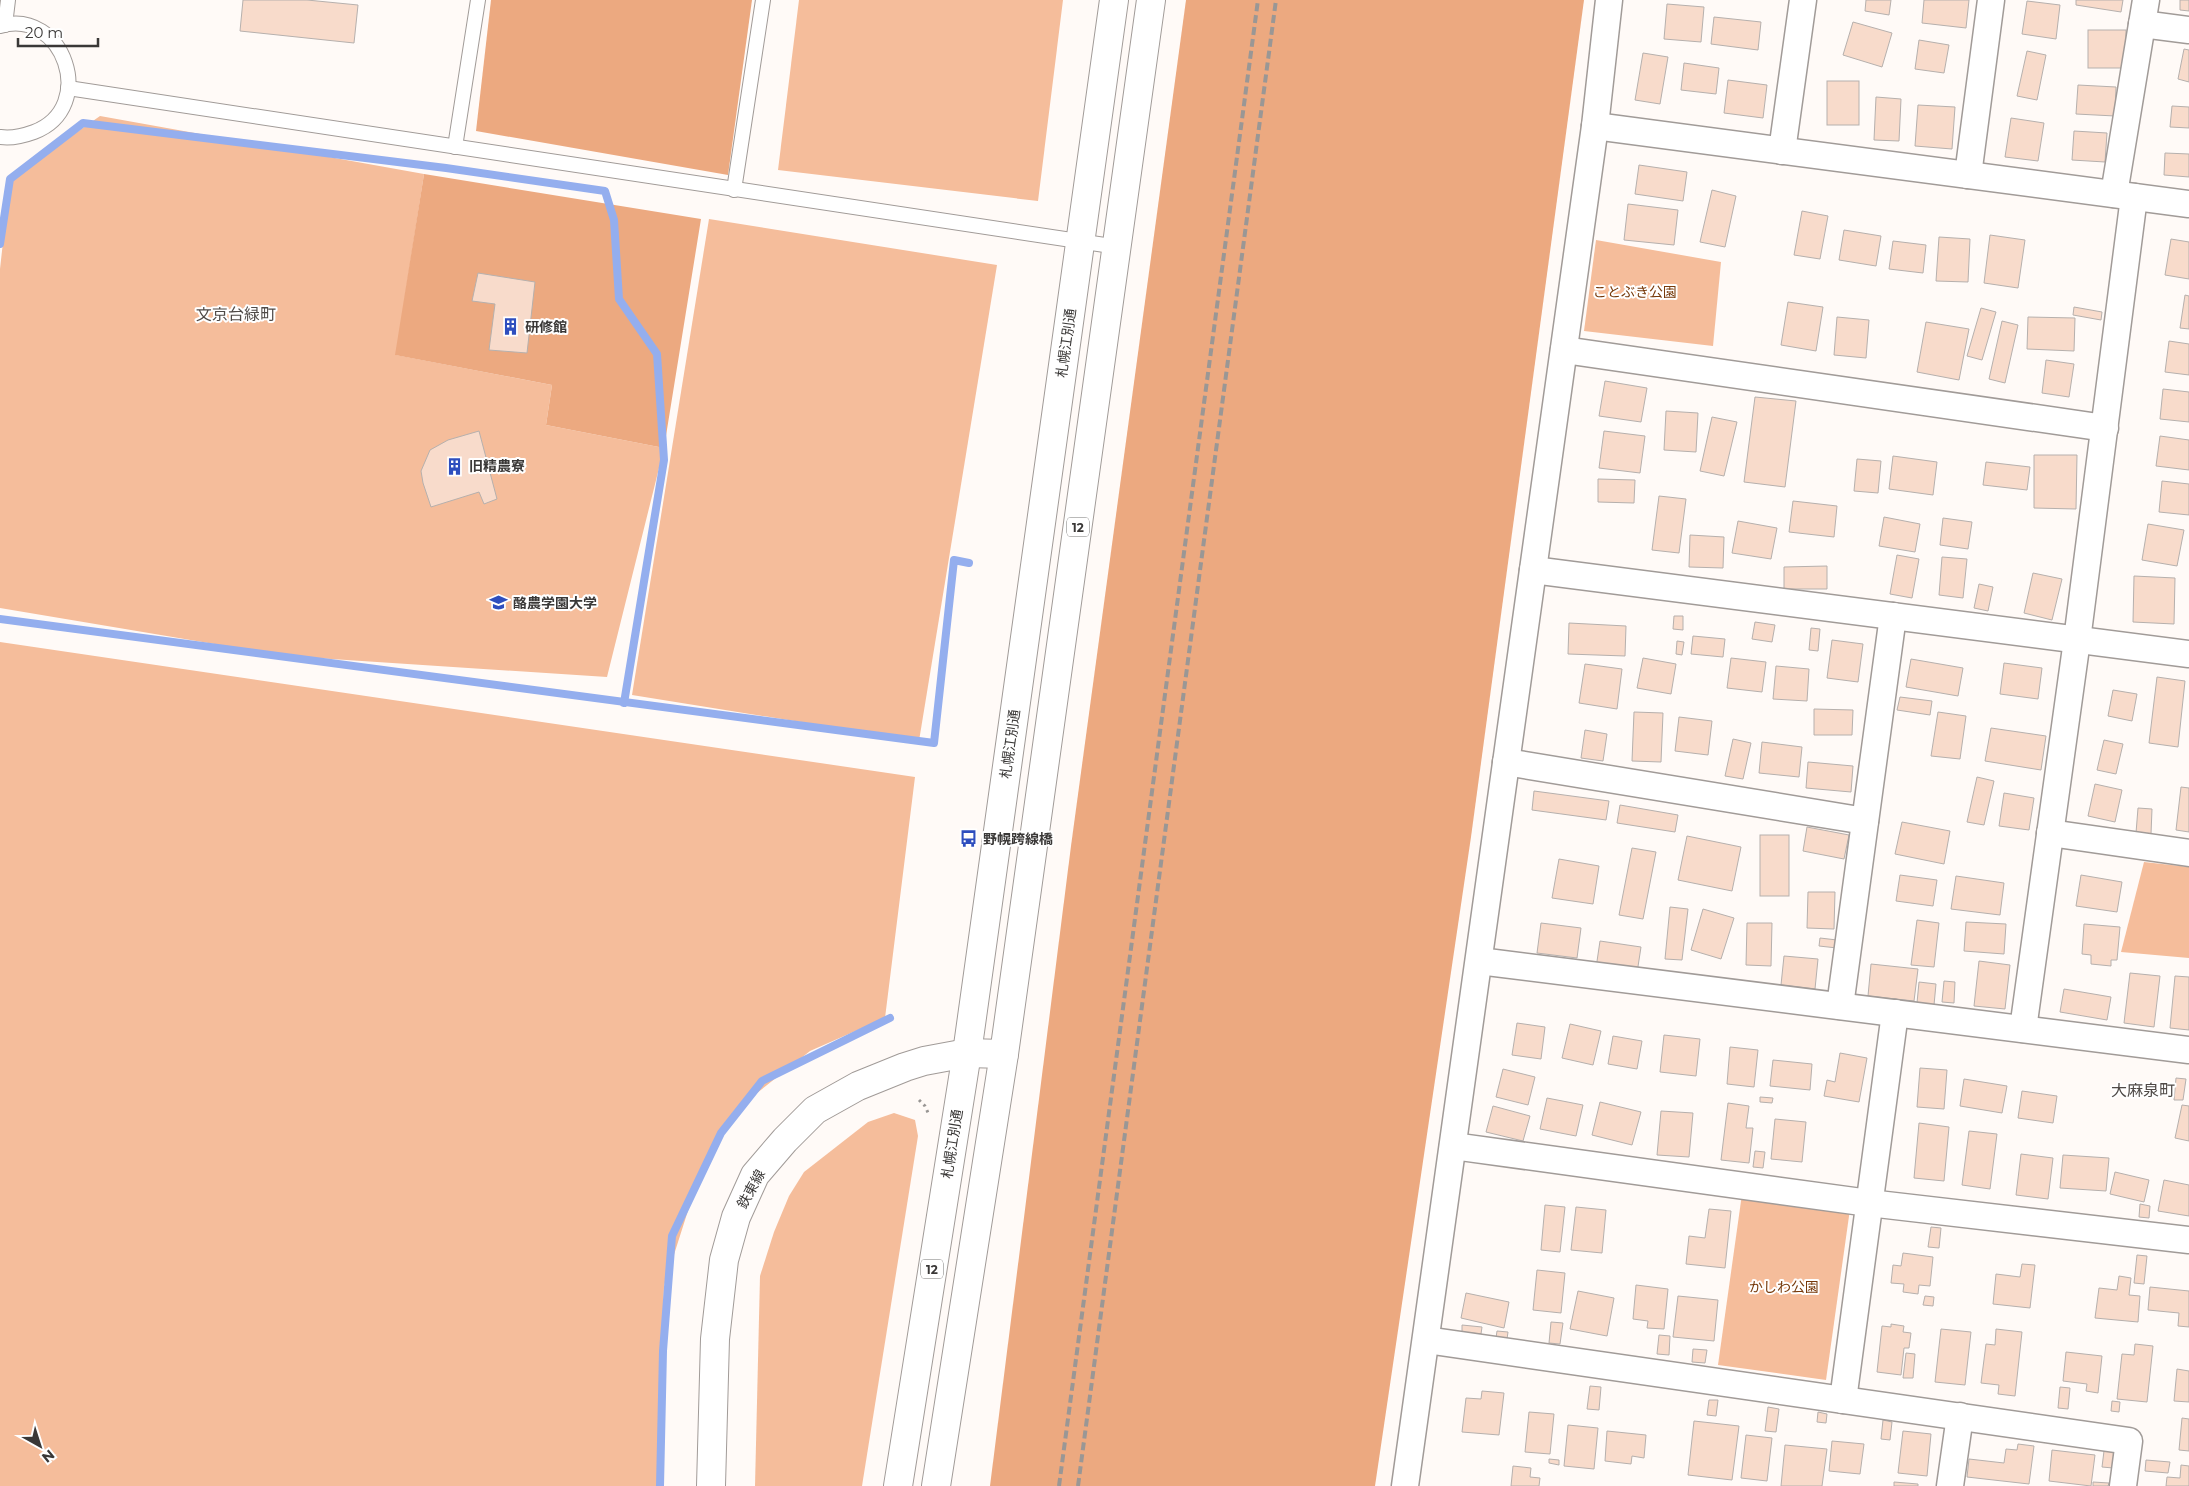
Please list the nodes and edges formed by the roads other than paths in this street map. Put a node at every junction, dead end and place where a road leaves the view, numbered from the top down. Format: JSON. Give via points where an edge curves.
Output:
{"nodes":[{"id":1,"x":8,"y":0,"type":"edge"},
{"id":2,"x":478,"y":0,"type":"edge"},
{"id":3,"x":763,"y":0,"type":"edge"},
{"id":4,"x":1114,"y":0,"type":"edge"},
{"id":5,"x":1151,"y":0,"type":"edge"},
{"id":6,"x":1609,"y":0,"type":"edge"},
{"id":7,"x":1803,"y":0,"type":"edge"},
{"id":8,"x":1991,"y":0,"type":"edge"},
{"id":9,"x":2144,"y":12,"type":"edge"},
{"id":10,"x":2,"y":26,"type":"edge"},
{"id":11,"x":2189,"y":30,"type":"edge"},
{"id":12,"x":68,"y":88,"type":"junction"},
{"id":13,"x":1595,"y":126,"type":"junction"},
{"id":14,"x":0,"y":137,"type":"edge"},
{"id":15,"x":455,"y":148,"type":"junction"},
{"id":16,"x":1782,"y":151,"type":"junction"},
{"id":17,"x":1968,"y":175,"type":"junction"},
{"id":18,"x":734,"y":190,"type":"junction"},
{"id":19,"x":2124,"y":196,"type":"junction"},
{"id":20,"x":2189,"y":204,"type":"edge"},
{"id":21,"x":1080,"y":242,"type":"junction"},
{"id":22,"x":1118,"y":247,"type":"junction"},
{"id":23,"x":1564,"y":350,"type":"junction"},
{"id":24,"x":2105,"y":428,"type":"junction"},
{"id":25,"x":1533,"y":570,"type":"junction"},
{"id":26,"x":1893,"y":616,"type":"junction"},
{"id":27,"x":2077,"y":640,"type":"junction"},
{"id":28,"x":2189,"y":654,"type":"edge"},
{"id":29,"x":1506,"y":762,"type":"junction"},
{"id":30,"x":1865,"y":821,"type":"junction"},
{"id":31,"x":2050,"y":833,"type":"junction"},
{"id":32,"x":2189,"y":853,"type":"edge"},
{"id":33,"x":1479,"y":960,"type":"junction"},
{"id":34,"x":1840,"y":1006,"type":"junction"},
{"id":35,"x":1894,"y":1013,"type":"junction"},
{"id":36,"x":2023,"y":1029,"type":"junction"},
{"id":37,"x":2189,"y":1050,"type":"edge"},
{"id":38,"x":967,"y":1053,"type":"junction"},
{"id":39,"x":1004,"y":1054,"type":"junction"},
{"id":40,"x":1453,"y":1146,"type":"junction"},
{"id":41,"x":1869,"y":1203,"type":"junction"},
{"id":42,"x":2189,"y":1240,"type":"edge"},
{"id":43,"x":1426,"y":1340,"type":"junction"},
{"id":44,"x":1843,"y":1400,"type":"junction"},
{"id":45,"x":1960,"y":1416,"type":"junction"},
{"id":46,"x":711,"y":1486,"type":"edge"},
{"id":47,"x":898,"y":1486,"type":"edge"},
{"id":48,"x":936,"y":1486,"type":"edge"},
{"id":49,"x":1405,"y":1486,"type":"edge"},
{"id":50,"x":1950,"y":1486,"type":"edge"},
{"id":51,"x":2123,"y":1486,"type":"edge"}],
"edges":[{"from":1,"to":10,"type":"lane"},
{"from":2,"to":15,"type":"lane"},
{"from":3,"to":18,"type":"lane"},
{"from":4,"to":21,"type":"main road","name":"札幌江別通","number":"12"},
{"from":5,"to":22,"type":"main road","number":"12"},
{"from":6,"to":13,"type":"street"},
{"from":7,"to":16,"type":"street"},
{"from":8,"to":17,"type":"street"},
{"from":9,"to":11,"type":"street"},
{"from":9,"to":19,"type":"street"},
{"from":10,"to":12,"type":"lane","via":[[22,25],[53,41],[63,55],[68,71]]},
{"from":12,"to":14,"type":"lane","via":[[64,105],[54,119],[40,129],[11,138]]},
{"from":12,"to":15,"type":"lane"},
{"from":13,"to":16,"type":"street"},
{"from":13,"to":23,"type":"street"},
{"from":15,"to":18,"type":"lane"},
{"from":16,"to":17,"type":"street"},
{"from":17,"to":19,"type":"street"},
{"from":18,"to":21,"type":"lane"},
{"from":19,"to":20,"type":"street"},
{"from":19,"to":24,"type":"street"},
{"from":21,"to":22,"type":"lane"},
{"from":21,"to":38,"type":"main road","name":"札幌江別通","number":"12"},
{"from":22,"to":39,"type":"main road","number":"12"},
{"from":23,"to":24,"type":"street"},
{"from":23,"to":25,"type":"street"},
{"from":24,"to":27,"type":"street"},
{"from":25,"to":26,"type":"street"},
{"from":25,"to":29,"type":"street"},
{"from":26,"to":27,"type":"street"},
{"from":26,"to":30,"type":"street"},
{"from":27,"to":28,"type":"street"},
{"from":27,"to":31,"type":"street"},
{"from":29,"to":30,"type":"street"},
{"from":29,"to":33,"type":"street"},
{"from":30,"to":34,"type":"street"},
{"from":31,"to":32,"type":"street"},
{"from":31,"to":36,"type":"street"},
{"from":33,"to":34,"type":"street"},
{"from":33,"to":40,"type":"street"},
{"from":34,"to":35,"type":"street"},
{"from":35,"to":36,"type":"street"},
{"from":35,"to":41,"type":"street"},
{"from":36,"to":37,"type":"street"},
{"from":38,"to":39,"type":"main road","name":"鉄東線"},
{"from":38,"to":46,"type":"main road","name":"鉄東線","via":[[905,1067],[832,1100],[815,1110],[755,1175],[736,1217],[724,1260],[715,1339]]},
{"from":38,"to":47,"type":"main road","name":"札幌江別通","number":"12"},
{"from":39,"to":48,"type":"main road","number":"12"},
{"from":40,"to":41,"type":"street"},
{"from":40,"to":43,"type":"street"},
{"from":41,"to":42,"type":"street"},
{"from":41,"to":44,"type":"street"},
{"from":43,"to":44,"type":"street"},
{"from":43,"to":49,"type":"street"},
{"from":44,"to":45,"type":"street"},
{"from":45,"to":50,"type":"street"},
{"from":45,"to":51,"type":"street","via":[[2129,1441]]}]}
